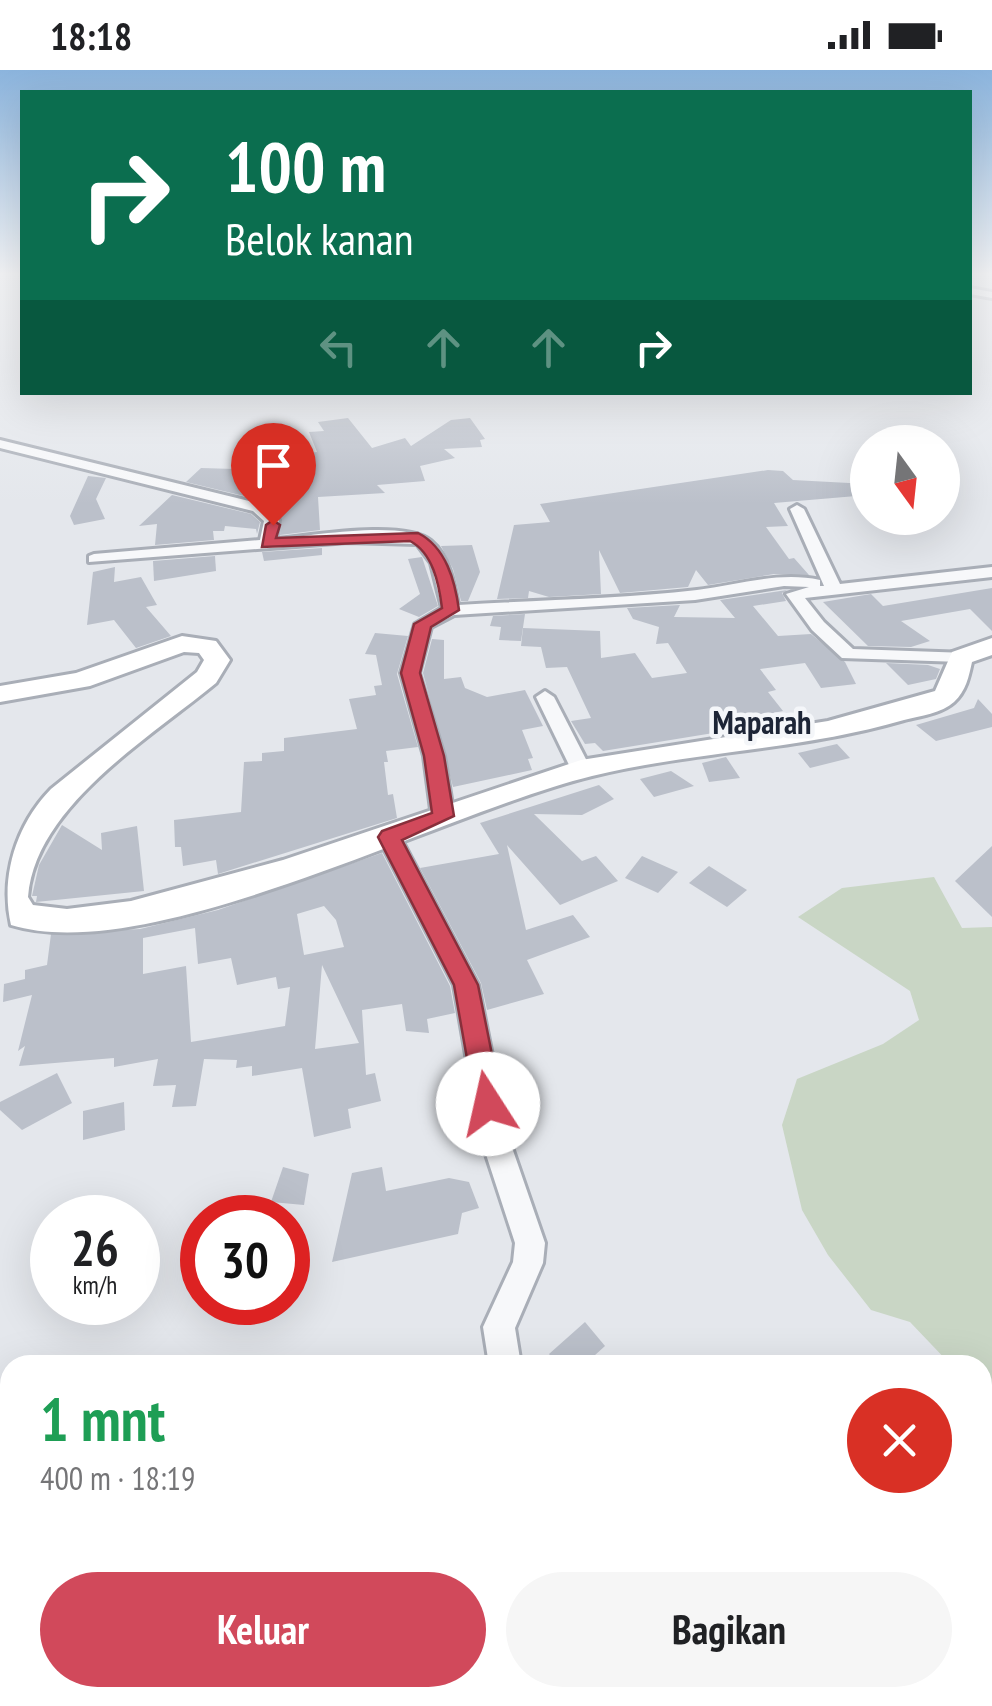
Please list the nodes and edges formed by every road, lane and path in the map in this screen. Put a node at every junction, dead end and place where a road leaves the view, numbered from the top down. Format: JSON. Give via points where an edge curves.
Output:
{"nodes":[{"id":1,"x":0,"y":444,"type":"edge"},
{"id":2,"x":262,"y":472,"type":"dead end"},
{"id":3,"x":253,"y":506,"type":"junction"},
{"id":4,"x":797,"y":509,"type":"dead end"},
{"id":5,"x":267,"y":544,"type":"junction"},
{"id":6,"x":94,"y":559,"type":"dead end"},
{"id":7,"x":992,"y":572,"type":"edge"},
{"id":8,"x":832,"y":584,"type":"junction"},
{"id":9,"x":451,"y":610,"type":"junction"},
{"id":10,"x":992,"y":646,"type":"edge"},
{"id":11,"x":962,"y":657,"type":"junction"},
{"id":12,"x":0,"y":694,"type":"edge"},
{"id":13,"x":545,"y":697,"type":"dead end"},
{"id":14,"x":581,"y":770,"type":"junction"},
{"id":15,"x":444,"y":816,"type":"junction"},
{"id":16,"x":389,"y":837,"type":"junction"},
{"id":17,"x":503,"y":1355,"type":"edge"}],
"edges":[{"from":1,"to":3,"type":"street"},
{"from":2,"to":3,"type":"street","via":[[262,498]]},
{"from":3,"to":5,"type":"street","via":[[272,520]]},
{"from":4,"to":8,"type":"street"},
{"from":5,"to":6,"type":"street"},
{"from":5,"to":9,"type":"street","via":[[412,536],[425,542],[446,579]]},
{"from":7,"to":8,"type":"street"},
{"from":8,"to":9,"type":"street","via":[[758,583],[675,597]]},
{"from":8,"to":11,"type":"street","via":[[793,598],[848,654]]},
{"from":9,"to":15,"type":"street","via":[[423,624],[410,673]]},
{"from":10,"to":11,"type":"street"},
{"from":11,"to":14,"type":"street","via":[[956,682],[942,699],[878,720]]},
{"from":12,"to":16,"type":"street","via":[[81,680],[182,644],[207,646],[216,660],[207,678],[44,815],[12,885],[15,908],[38,923],[78,923],[153,907]]},
{"from":13,"to":14,"type":"street"},
{"from":14,"to":15,"type":"street"},
{"from":15,"to":16,"type":"street"},
{"from":16,"to":17,"type":"street","via":[[466,985],[494,1136],[530,1243],[499,1326]]}]}
